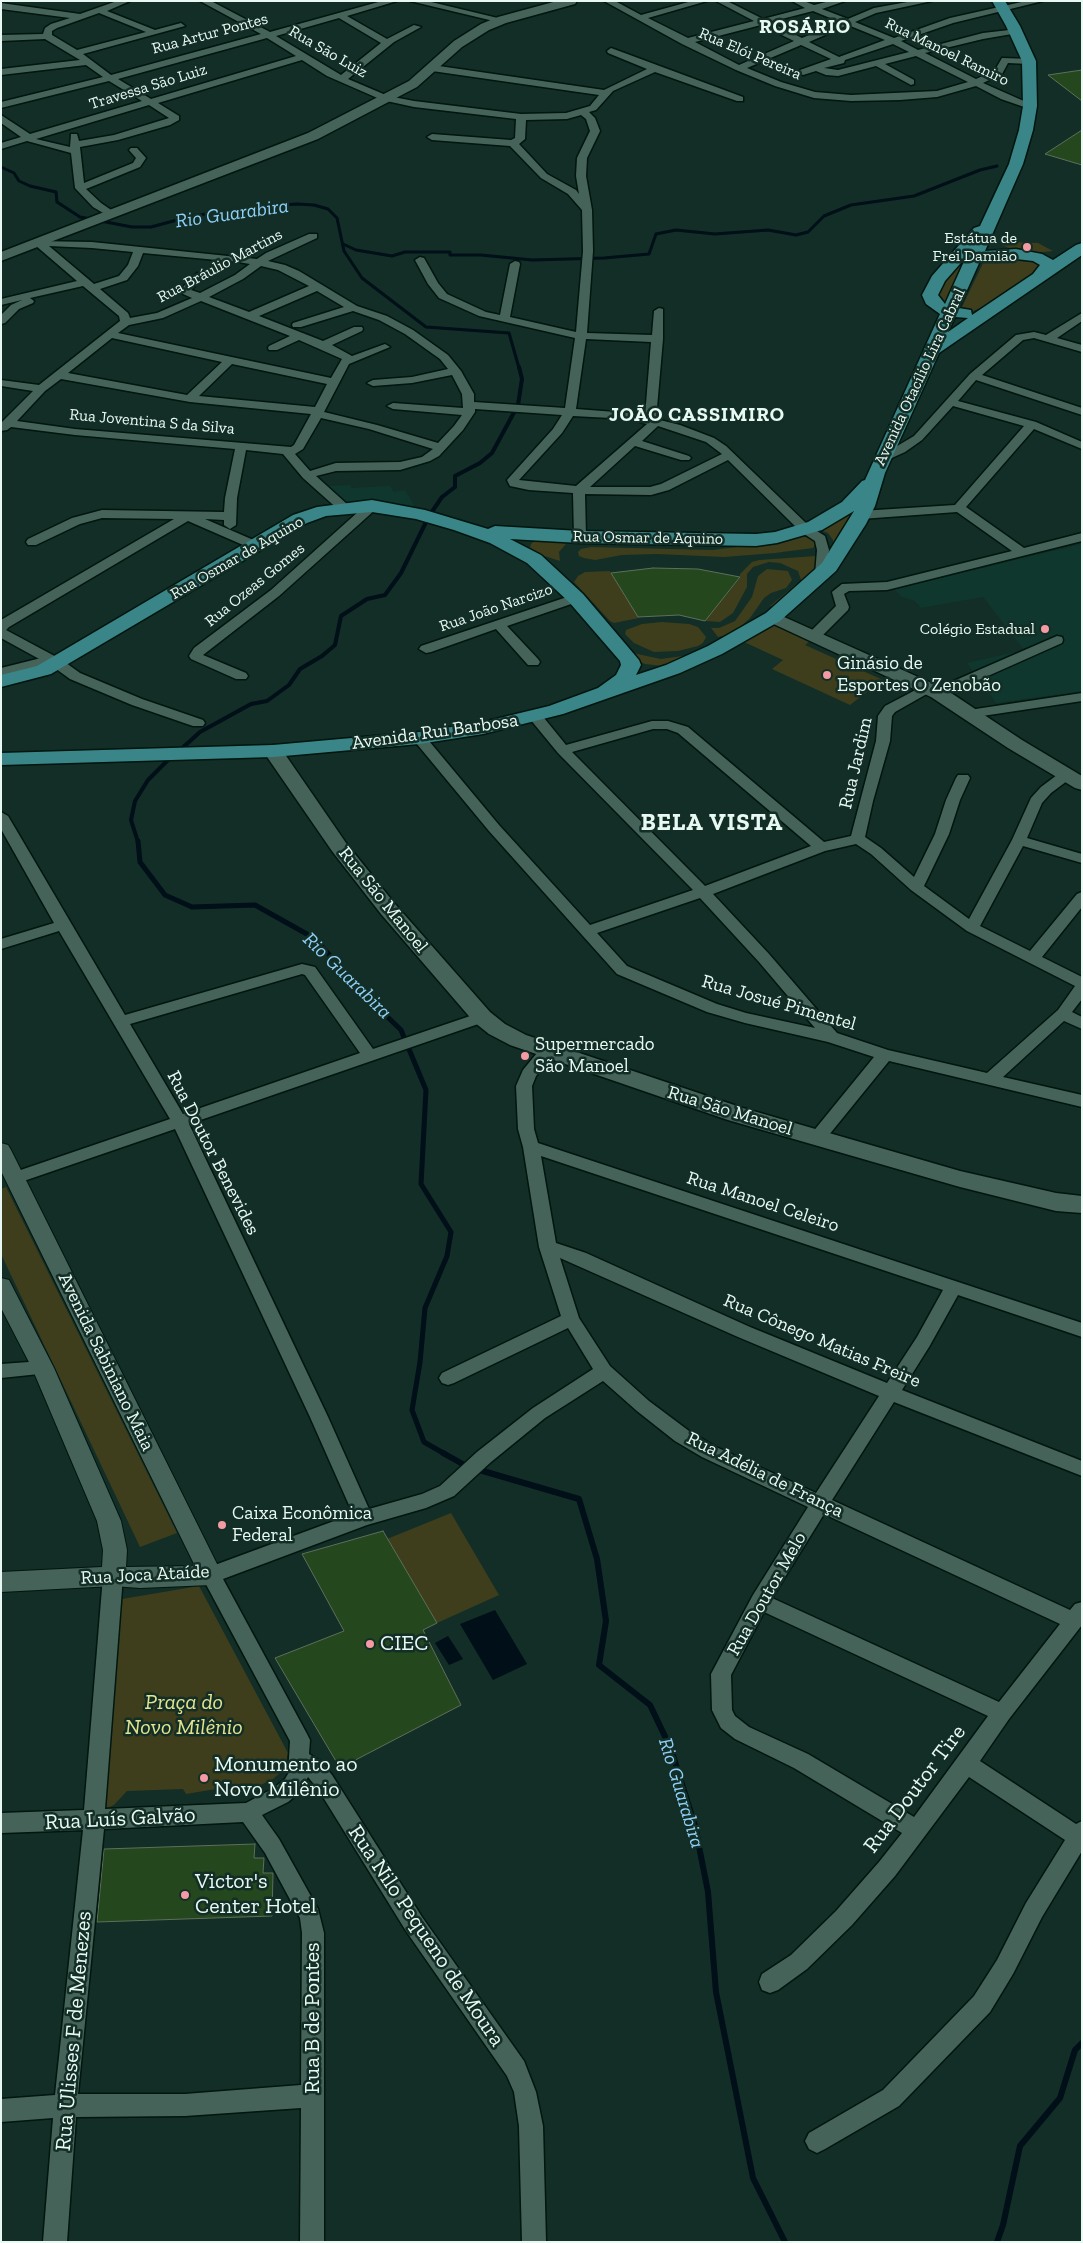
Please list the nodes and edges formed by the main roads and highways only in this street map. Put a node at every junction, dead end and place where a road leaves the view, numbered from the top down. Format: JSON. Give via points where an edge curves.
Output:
{"nodes":[{"id":1,"x":571,"y":1,"type":"edge"},
{"id":2,"x":1000,"y":6,"type":"edge"},
{"id":3,"x":993,"y":219,"type":"junction"},
{"id":4,"x":1079,"y":251,"type":"edge"},
{"id":5,"x":1019,"y":254,"type":"junction"},
{"id":6,"x":976,"y":256,"type":"junction"},
{"id":7,"x":1,"y":257,"type":"edge"},
{"id":8,"x":1041,"y":274,"type":"junction"},
{"id":9,"x":996,"y":306,"type":"junction"},
{"id":10,"x":949,"y":312,"type":"junction"},
{"id":11,"x":934,"y":349,"type":"junction"},
{"id":12,"x":879,"y":466,"type":"junction"},
{"id":13,"x":861,"y":516,"type":"joint"},
{"id":14,"x":805,"y":529,"type":"joint"},
{"id":15,"x":524,"y":542,"type":"junction"},
{"id":16,"x":773,"y":617,"type":"junction"},
{"id":17,"x":57,"y":663,"type":"junction"},
{"id":18,"x":1,"y":674,"type":"edge"},
{"id":19,"x":1,"y":681,"type":"edge"},
{"id":20,"x":597,"y":696,"type":"junction"},
{"id":21,"x":273,"y":751,"type":"junction"},
{"id":22,"x":1,"y":759,"type":"edge"},
{"id":23,"x":1074,"y":779,"type":"edge"},
{"id":24,"x":1082,"y":1205,"type":"edge"}],
"edges":[{"from":1,"to":7,"type":"main road","via":[[502,20],[470,36],[413,84],[313,136]]},
{"from":2,"to":3,"type":"main road","name":"Avenida Otacílio Lira Cabral","via":[[1029,61],[1030,106],[1016,164]]},
{"from":3,"to":5,"type":"main road","via":[[993,241]]},
{"from":3,"to":6,"type":"main road","name":"Avenida Otacílio Lira Cabral"},
{"from":3,"to":10,"type":"main road","via":[[963,248],[932,290],[932,301]]},
{"from":4,"to":5,"type":"main road"},
{"from":4,"to":8,"type":"main road"},
{"from":5,"to":6,"type":"main road"},
{"from":5,"to":8,"type":"main road","via":[[1046,262],[1047,268]]},
{"from":6,"to":10,"type":"main road","name":"Avenida Otacílio Lira Cabral"},
{"from":8,"to":9,"type":"main road"},
{"from":9,"to":10,"type":"main road","via":[[967,314]]},
{"from":9,"to":11,"type":"main road"},
{"from":10,"to":11,"type":"main road","name":"Avenida Otacílio Lira Cabral"},
{"from":11,"to":12,"type":"main road","name":"Avenida Otacílio Lira Cabral"},
{"from":12,"to":13,"type":"main road","name":"Avenida Otacílio Lira Cabral"},
{"from":12,"to":14,"type":"main road","name":"Avenida Otacílio Lira Cabral","via":[[849,506]]},
{"from":13,"to":16,"type":"main road","name":"Avenida Rui Barbosa","via":[[846,544],[821,575]]},
{"from":14,"to":15,"type":"main road","name":"Rua Osmar de Aquino","via":[[756,540],[580,537]]},
{"from":15,"to":17,"type":"main road","name":"Rua Osmar de Aquino","via":[[418,514],[372,506],[324,511],[254,545]]},
{"from":15,"to":20,"type":"main road","name":"Rua Osmar de Aquino","via":[[534,558],[576,598],[629,660],[631,666],[624,679]]},
{"from":16,"to":20,"type":"main road","name":"Avenida Rui Barbosa","via":[[697,659]]},
{"from":16,"to":23,"type":"main road","via":[[932,690]]},
{"from":17,"to":18,"type":"main road","via":[[41,663]]},
{"from":17,"to":19,"type":"main road","name":"Rua Osmar de Aquino","via":[[44,670]]},
{"from":20,"to":21,"type":"main road","name":"Avenida Rui Barbosa","via":[[483,728],[419,738]]},
{"from":21,"to":22,"type":"main road","name":"Avenida Rui Barbosa"},
{"from":21,"to":24,"type":"main road","name":"Rua São Manoel","via":[[339,847],[482,1017],[497,1029],[518,1040],[665,1092],[997,1188]]}]}
